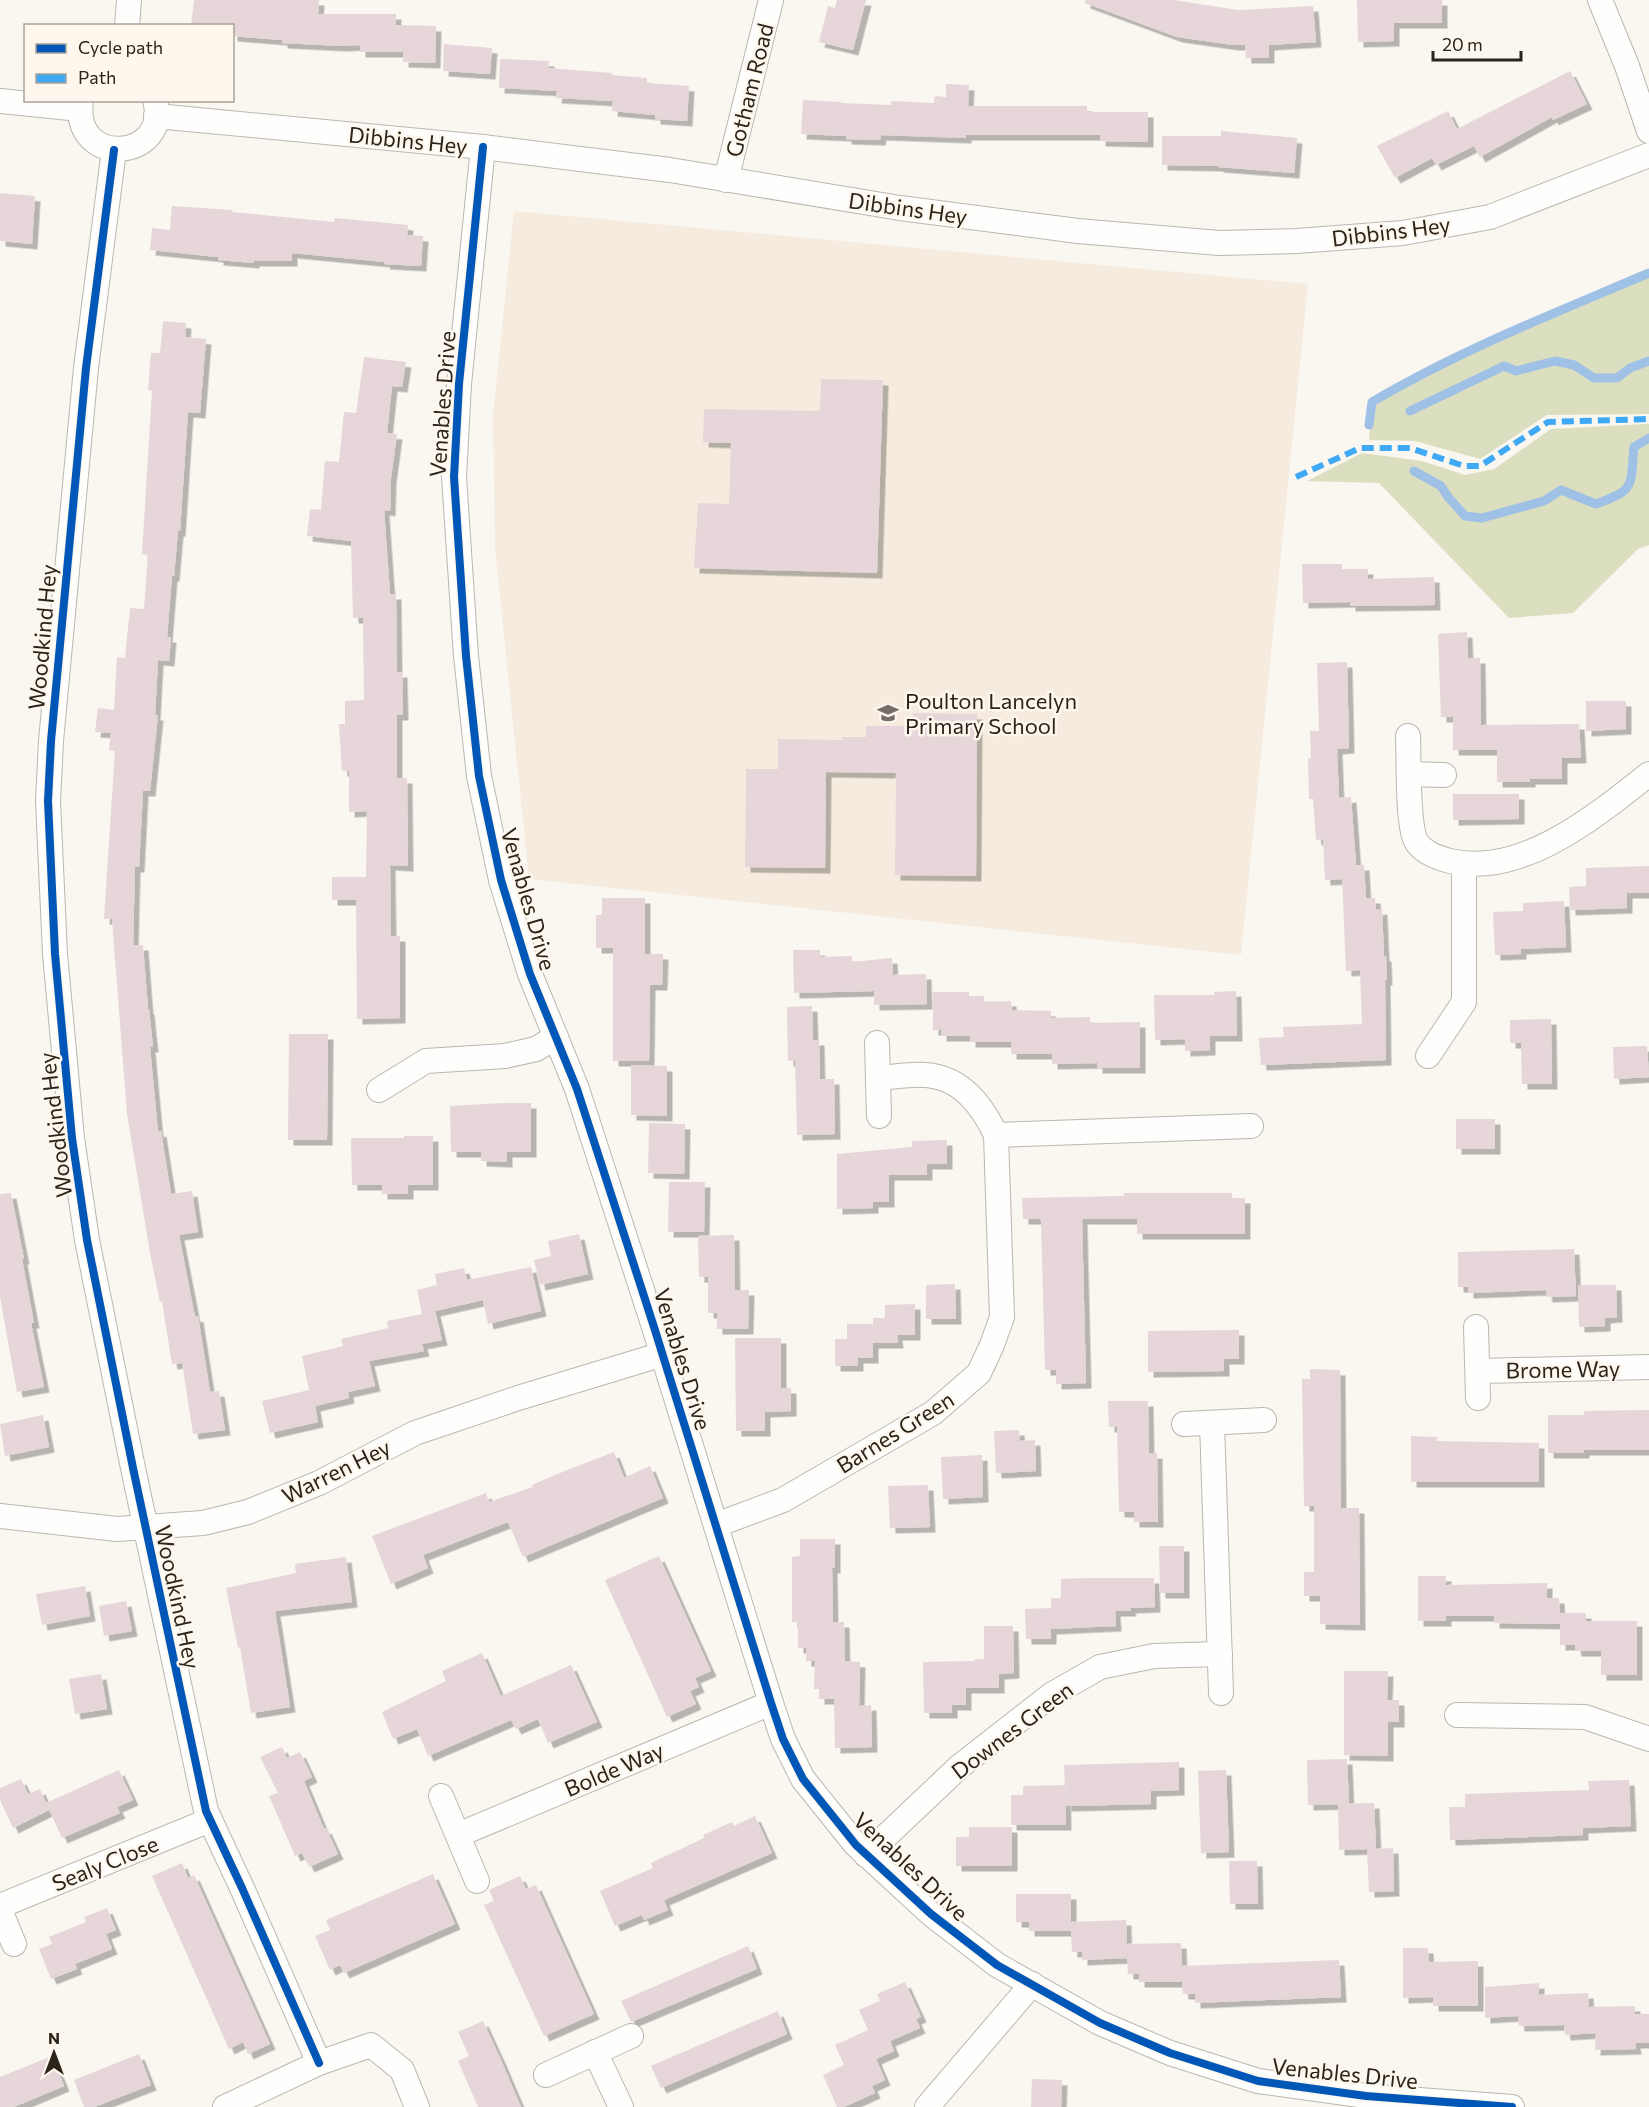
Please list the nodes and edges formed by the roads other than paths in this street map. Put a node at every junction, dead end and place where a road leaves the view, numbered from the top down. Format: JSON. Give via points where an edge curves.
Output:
{"nodes":[{"id":1,"x":129,"y":0,"type":"edge"},
{"id":2,"x":771,"y":0,"type":"edge"},
{"id":3,"x":1600,"y":0,"type":"edge"},
{"id":4,"x":127,"y":24,"type":"edge"},
{"id":5,"x":0,"y":101,"type":"edge"},
{"id":6,"x":81,"y":105,"type":"edge"},
{"id":7,"x":156,"y":108,"type":"edge"},
{"id":8,"x":1649,"y":131,"type":"edge"},
{"id":9,"x":483,"y":147,"type":"junction"},
{"id":10,"x":114,"y":150,"type":"junction"},
{"id":11,"x":1649,"y":155,"type":"edge"},
{"id":12,"x":726,"y":180,"type":"junction"},
{"id":13,"x":1408,"y":736,"type":"dead end"},
{"id":14,"x":1409,"y":774,"type":"junction"},
{"id":15,"x":1649,"y":774,"type":"edge"},
{"id":16,"x":1444,"y":775,"type":"dead end"},
{"id":17,"x":1464,"y":864,"type":"junction"},
{"id":18,"x":556,"y":1037,"type":"junction"},
{"id":19,"x":877,"y":1043,"type":"dead end"},
{"id":20,"x":1428,"y":1056,"type":"dead end"},
{"id":21,"x":878,"y":1078,"type":"junction"},
{"id":22,"x":379,"y":1090,"type":"dead end"},
{"id":23,"x":879,"y":1116,"type":"dead end"},
{"id":24,"x":1251,"y":1126,"type":"dead end"},
{"id":25,"x":996,"y":1135,"type":"junction"},
{"id":26,"x":1476,"y":1327,"type":"dead end"},
{"id":27,"x":663,"y":1354,"type":"junction"},
{"id":28,"x":1649,"y":1367,"type":"edge"},
{"id":29,"x":1478,"y":1371,"type":"junction"},
{"id":30,"x":1478,"y":1398,"type":"dead end"},
{"id":31,"x":1264,"y":1420,"type":"dead end"},
{"id":32,"x":1212,"y":1423,"type":"junction"},
{"id":33,"x":1184,"y":1424,"type":"dead end"},
{"id":34,"x":0,"y":1516,"type":"edge"},
{"id":35,"x":716,"y":1525,"type":"junction"},
{"id":36,"x":145,"y":1527,"type":"junction"},
{"id":37,"x":1220,"y":1654,"type":"junction"},
{"id":38,"x":1221,"y":1693,"type":"dead end"},
{"id":39,"x":771,"y":1703,"type":"junction"},
{"id":40,"x":1457,"y":1715,"type":"dead end"},
{"id":41,"x":1649,"y":1739,"type":"edge"},
{"id":42,"x":441,"y":1796,"type":"dead end"},
{"id":43,"x":210,"y":1820,"type":"junction"},
{"id":44,"x":458,"y":1835,"type":"junction"},
{"id":45,"x":866,"y":1855,"type":"junction"},
{"id":46,"x":477,"y":1881,"type":"dead end"},
{"id":47,"x":0,"y":1908,"type":"edge"},
{"id":48,"x":14,"y":1944,"type":"dead end"},
{"id":49,"x":1032,"y":1984,"type":"junction"},
{"id":50,"x":631,"y":2036,"type":"dead end"},
{"id":51,"x":595,"y":2052,"type":"junction"},
{"id":52,"x":319,"y":2063,"type":"junction"},
{"id":53,"x":546,"y":2075,"type":"dead end"},
{"id":54,"x":1366,"y":2102,"type":"edge"},
{"id":55,"x":225,"y":2107,"type":"edge"},
{"id":56,"x":417,"y":2107,"type":"edge"},
{"id":57,"x":621,"y":2107,"type":"edge"},
{"id":58,"x":927,"y":2107,"type":"edge"},
{"id":59,"x":1512,"y":2107,"type":"edge"}],
"edges":[{"from":1,"to":4,"type":"street"},
{"from":2,"to":12,"type":"street","name":"Gotham Road"},
{"from":3,"to":8,"type":"street"},
{"from":5,"to":6,"type":"street"},
{"from":6,"to":10,"type":"street","via":[[84,130],[94,141]]},
{"from":7,"to":9,"type":"street","name":"Dibbins Hey"},
{"from":7,"to":10,"type":"street","name":"Dibbins Hey","via":[[155,125],[147,138],[135,147]]},
{"from":9,"to":12,"type":"street","name":"Dibbins Hey"},
{"from":9,"to":18,"type":"street","name":"Venables Drive","via":[[459,384],[454,477],[466,656],[479,776],[501,880],[530,974]]},
{"from":10,"to":36,"type":"street","name":"Woodkind Hey","via":[[85,380],[48,801],[54,954],[72,1138],[87,1240]]},
{"from":11,"to":12,"type":"street","name":"Dibbins Hey","via":[[1490,217],[1403,233],[1297,241],[1219,243],[1078,231]]},
{"from":13,"to":14,"type":"street"},
{"from":14,"to":16,"type":"street"},
{"from":14,"to":17,"type":"street","via":[[1416,840],[1428,853]]},
{"from":15,"to":17,"type":"street","via":[[1586,823],[1535,850],[1495,862]]},
{"from":17,"to":20,"type":"street","via":[[1464,1002]]},
{"from":18,"to":22,"type":"street","via":[[536,1049],[505,1056],[426,1061]]},
{"from":18,"to":27,"type":"street","name":"Venables Drive","via":[[577,1089]]},
{"from":19,"to":21,"type":"street"},
{"from":21,"to":23,"type":"street"},
{"from":21,"to":25,"type":"street","name":"Barnes Green","via":[[926,1075],[949,1080],[986,1112]]},
{"from":24,"to":25,"type":"street"},
{"from":25,"to":35,"type":"street","name":"Barnes Green","via":[[1002,1317],[979,1373],[933,1413],[863,1455],[783,1500]]},
{"from":26,"to":29,"type":"street","name":"Brome Way"},
{"from":27,"to":35,"type":"street","name":"Venables Drive"},
{"from":27,"to":36,"type":"street","name":"Warren Hey","via":[[415,1432],[319,1483],[248,1512],[203,1523]]},
{"from":28,"to":29,"type":"street","name":"Brome Way"},
{"from":29,"to":30,"type":"street","name":"Brome Way"},
{"from":31,"to":32,"type":"street"},
{"from":32,"to":33,"type":"street"},
{"from":32,"to":37,"type":"street"},
{"from":34,"to":36,"type":"street","name":"Warren Hey","via":[[117,1529]]},
{"from":35,"to":39,"type":"street","name":"Venables Drive"},
{"from":36,"to":43,"type":"street","name":"Woodkind Hey"},
{"from":37,"to":38,"type":"street"},
{"from":37,"to":45,"type":"street","name":"Downes Green","via":[[1154,1656],[1100,1667],[1052,1695],[959,1767]]},
{"from":39,"to":44,"type":"street","name":"Bolde Way"},
{"from":39,"to":45,"type":"street","name":"Venables Drive","via":[[803,1779]]},
{"from":40,"to":41,"type":"street","via":[[1585,1717]]},
{"from":42,"to":44,"type":"street"},
{"from":43,"to":47,"type":"street","name":"Sealy Close"},
{"from":43,"to":52,"type":"street","name":"Woodkind Hey"},
{"from":44,"to":46,"type":"street"},
{"from":45,"to":49,"type":"street","name":"Venables Drive","via":[[931,1914],[996,1965]]},
{"from":47,"to":48,"type":"street","name":"Sealy Close"},
{"from":49,"to":54,"type":"street","name":"Venables Drive","via":[[1100,2023],[1170,2052],[1258,2081]]},
{"from":49,"to":58,"type":"street"},
{"from":50,"to":51,"type":"street"},
{"from":51,"to":53,"type":"street"},
{"from":51,"to":57,"type":"street"},
{"from":52,"to":55,"type":"street"},
{"from":52,"to":56,"type":"street","via":[[371,2045],[402,2070]]},
{"from":54,"to":59,"type":"street","name":"Venables Drive"}]}
